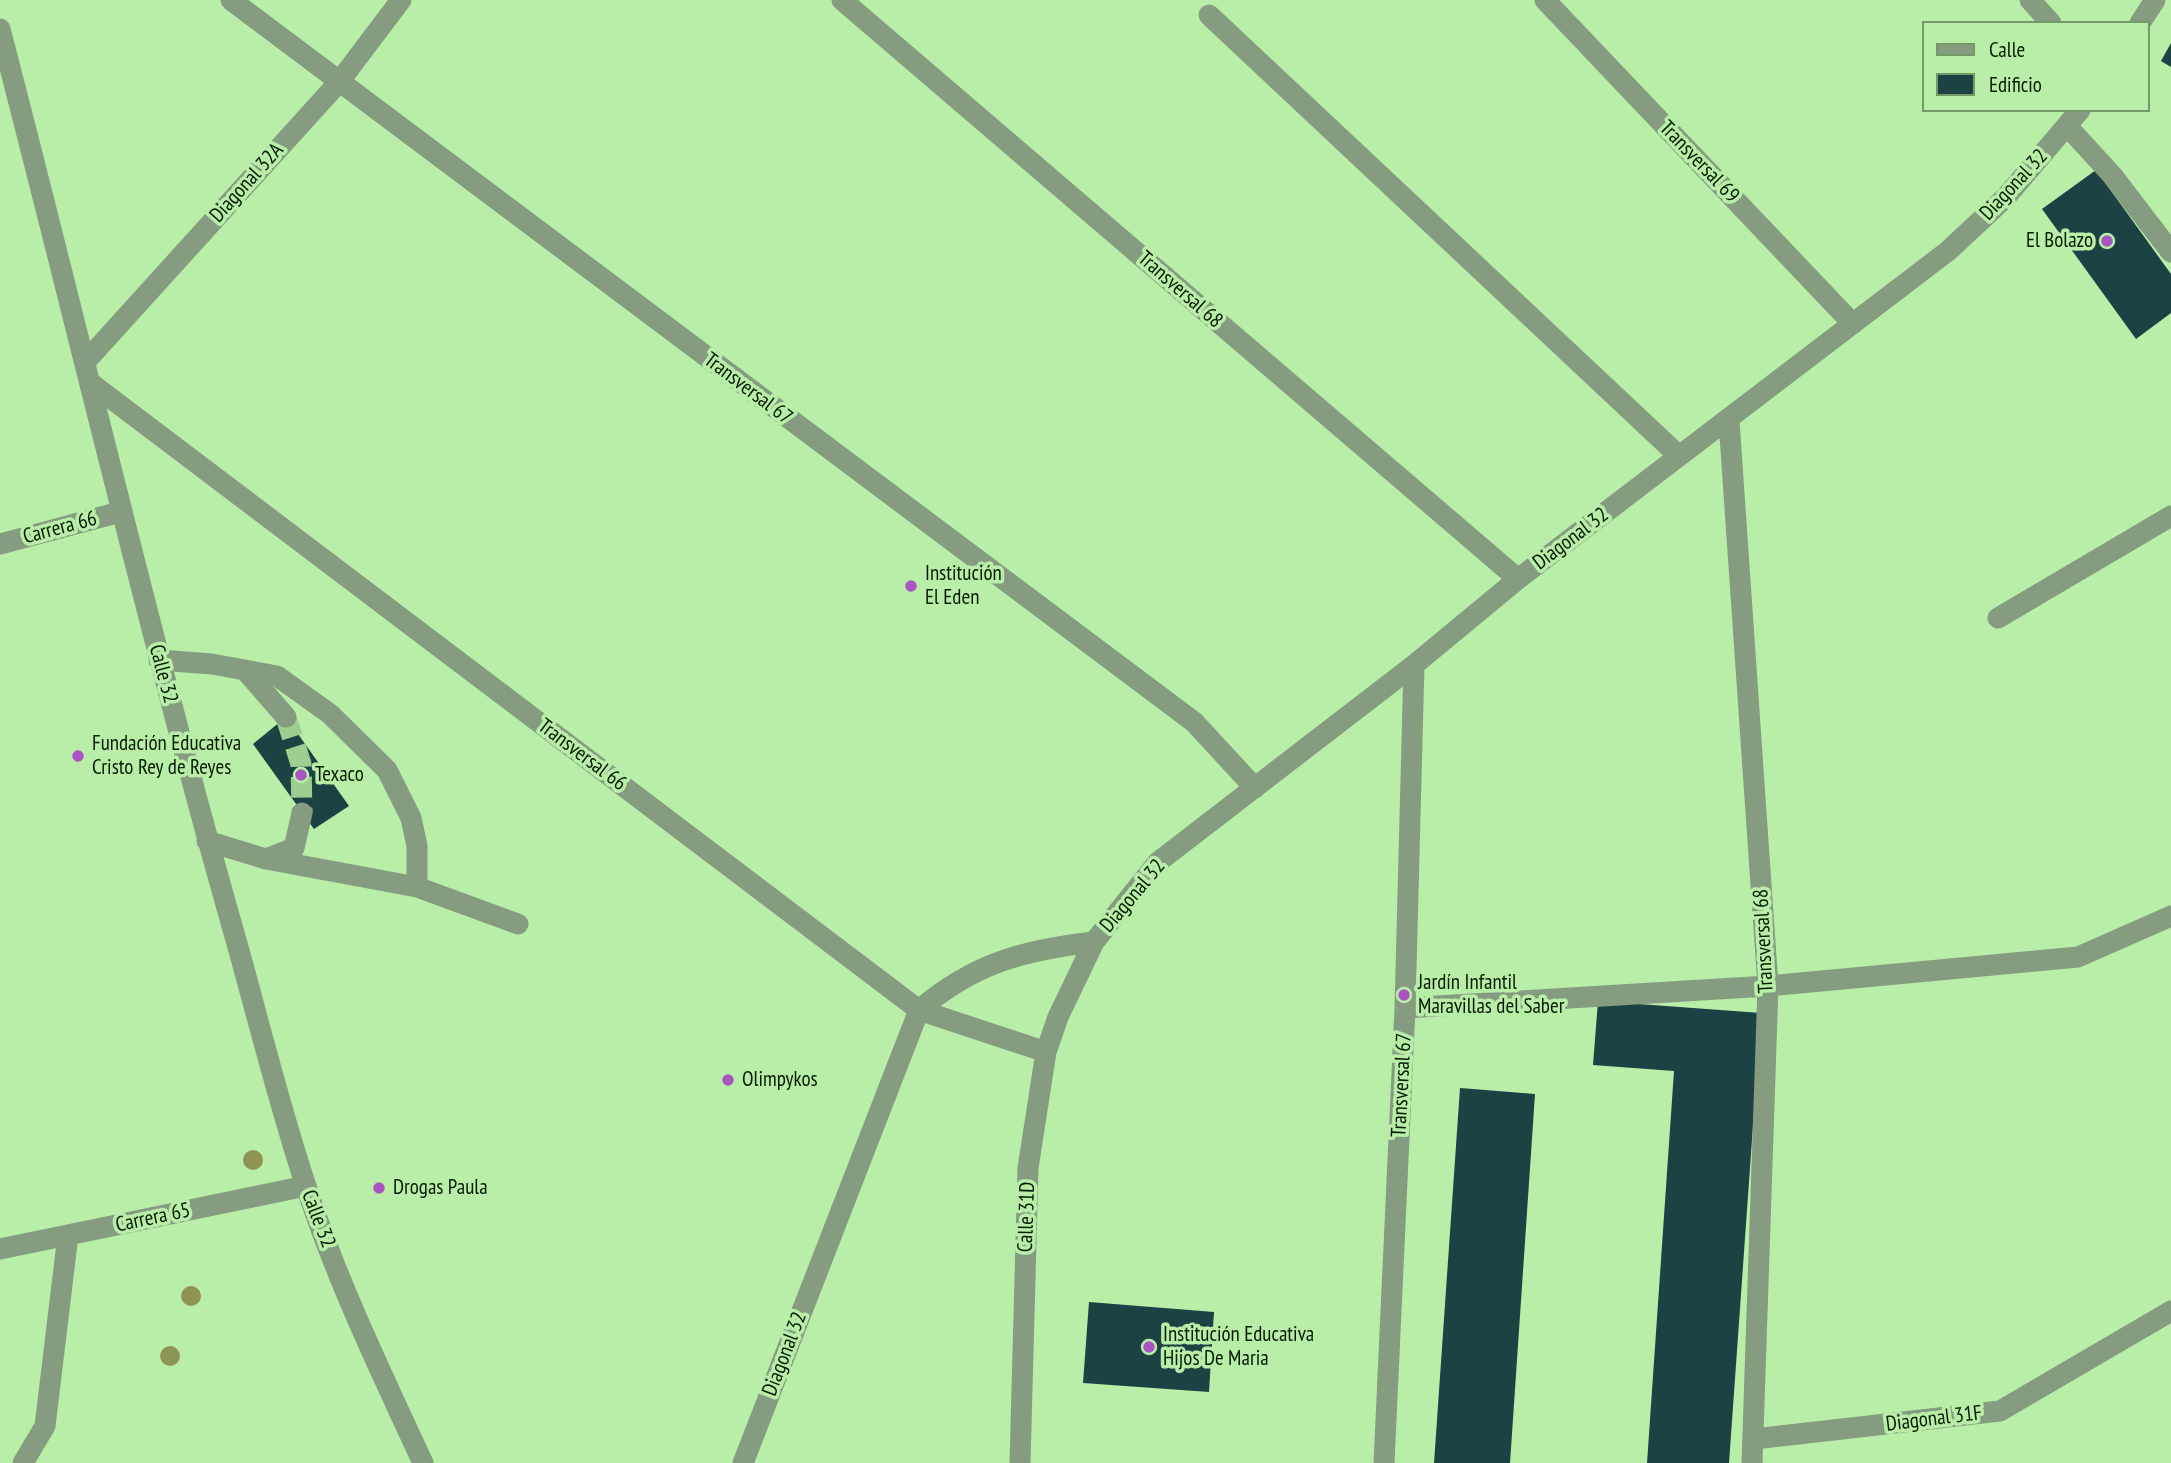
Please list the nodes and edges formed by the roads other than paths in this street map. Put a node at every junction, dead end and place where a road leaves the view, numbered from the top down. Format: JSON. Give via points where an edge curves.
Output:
{"nodes":[{"id":1,"x":231,"y":0,"type":"edge"},
{"id":2,"x":401,"y":0,"type":"edge"},
{"id":3,"x":842,"y":0,"type":"edge"},
{"id":4,"x":1545,"y":0,"type":"edge"},
{"id":5,"x":2030,"y":0,"type":"edge"},
{"id":6,"x":2155,"y":0,"type":"edge"},
{"id":7,"x":1209,"y":15,"type":"dead end"},
{"id":8,"x":2049,"y":21,"type":"edge"},
{"id":9,"x":2141,"y":21,"type":"edge"},
{"id":10,"x":0,"y":29,"type":"edge"},
{"id":11,"x":339,"y":82,"type":"junction"},
{"id":12,"x":2074,"y":118,"type":"edge"},
{"id":13,"x":2171,"y":252,"type":"edge"},
{"id":14,"x":1853,"y":324,"type":"junction"},
{"id":15,"x":86,"y":361,"type":"junction"},
{"id":16,"x":92,"y":384,"type":"junction"},
{"id":17,"x":1729,"y":421,"type":"junction"},
{"id":18,"x":1679,"y":456,"type":"junction"},
{"id":19,"x":120,"y":512,"type":"junction"},
{"id":20,"x":2171,"y":516,"type":"edge"},
{"id":21,"x":0,"y":544,"type":"edge"},
{"id":22,"x":1518,"y":579,"type":"junction"},
{"id":23,"x":1998,"y":618,"type":"dead end"},
{"id":24,"x":159,"y":660,"type":"junction"},
{"id":25,"x":1414,"y":665,"type":"junction"},
{"id":26,"x":245,"y":670,"type":"junction"},
{"id":27,"x":286,"y":717,"type":"tunnel mouth"},
{"id":28,"x":1255,"y":788,"type":"junction"},
{"id":29,"x":302,"y":813,"type":"tunnel mouth"},
{"id":30,"x":207,"y":841,"type":"junction"},
{"id":31,"x":266,"y":859,"type":"junction"},
{"id":32,"x":417,"y":887,"type":"junction"},
{"id":33,"x":2171,"y":916,"type":"edge"},
{"id":34,"x":518,"y":924,"type":"dead end"},
{"id":35,"x":1094,"y":942,"type":"junction"},
{"id":36,"x":1075,"y":978,"type":"joint"},
{"id":37,"x":1768,"y":986,"type":"junction"},
{"id":38,"x":1405,"y":1008,"type":"junction"},
{"id":39,"x":919,"y":1010,"type":"junction"},
{"id":40,"x":1046,"y":1052,"type":"junction"},
{"id":41,"x":306,"y":1186,"type":"junction"},
{"id":42,"x":68,"y":1235,"type":"junction"},
{"id":43,"x":0,"y":1249,"type":"edge"},
{"id":44,"x":2171,"y":1311,"type":"edge"},
{"id":45,"x":1754,"y":1439,"type":"junction"},
{"id":46,"x":23,"y":1463,"type":"edge"},
{"id":47,"x":423,"y":1463,"type":"edge"},
{"id":48,"x":743,"y":1463,"type":"edge"},
{"id":49,"x":1020,"y":1463,"type":"edge"},
{"id":50,"x":1384,"y":1463,"type":"edge"},
{"id":51,"x":1752,"y":1463,"type":"edge"}],
"edges":[{"from":1,"to":11,"type":"street","name":"Transversal 67"},
{"from":2,"to":11,"type":"street","name":"Diagonal 32A"},
{"from":3,"to":22,"type":"street","name":"Transversal 68"},
{"from":4,"to":14,"type":"street","name":"Transversal 69"},
{"from":5,"to":8,"type":"street"},
{"from":6,"to":9,"type":"street"},
{"from":7,"to":18,"type":"street"},
{"from":10,"to":15,"type":"street","name":"Calle 32"},
{"from":11,"to":15,"type":"street","name":"Diagonal 32A"},
{"from":11,"to":28,"type":"street","name":"Transversal 67","via":[[1194,723]]},
{"from":12,"to":13,"type":"street"},
{"from":12,"to":14,"type":"street","name":"Diagonal 32","via":[[2006,197],[1948,251]]},
{"from":14,"to":17,"type":"street","name":"Diagonal 32"},
{"from":15,"to":16,"type":"street","name":"Calle 32"},
{"from":16,"to":19,"type":"street","name":"Calle 32"},
{"from":16,"to":39,"type":"street","name":"Transversal 66"},
{"from":17,"to":18,"type":"street","name":"Diagonal 32"},
{"from":17,"to":37,"type":"street","name":"Transversal 68"},
{"from":18,"to":22,"type":"street","name":"Diagonal 32"},
{"from":19,"to":21,"type":"street","name":"Carrera 66"},
{"from":19,"to":24,"type":"street","name":"Calle 32"},
{"from":20,"to":23,"type":"street"},
{"from":22,"to":25,"type":"street","name":"Diagonal 32"},
{"from":24,"to":26,"type":"street"},
{"from":24,"to":30,"type":"street","name":"Calle 32"},
{"from":25,"to":28,"type":"street","name":"Diagonal 32"},
{"from":25,"to":38,"type":"street","name":"Transversal 67"},
{"from":26,"to":27,"type":"street"},
{"from":26,"to":32,"type":"street","via":[[277,676],[288,683],[330,714],[387,770],[411,818],[418,846]]},
{"from":28,"to":35,"type":"street","name":"Diagonal 32","via":[[1158,862]]},
{"from":29,"to":31,"type":"street","via":[[294,848]]},
{"from":30,"to":31,"type":"street"},
{"from":30,"to":41,"type":"street","name":"Calle 32"},
{"from":31,"to":32,"type":"street"},
{"from":32,"to":34,"type":"street"},
{"from":33,"to":37,"type":"street","via":[[2078,957]]},
{"from":35,"to":36,"type":"street","name":"Diagonal 32"},
{"from":35,"to":39,"type":"street","via":[[1044,948],[995,962],[949,985]]},
{"from":36,"to":40,"type":"street","name":"Calle 31D"},
{"from":37,"to":38,"type":"street"},
{"from":37,"to":45,"type":"street","name":"Transversal 68"},
{"from":38,"to":50,"type":"street","name":"Transversal 67"},
{"from":39,"to":40,"type":"street","name":"Transversal 66"},
{"from":39,"to":48,"type":"street","name":"Diagonal 32"},
{"from":40,"to":49,"type":"street","name":"Calle 31D","via":[[1028,1168]]},
{"from":41,"to":42,"type":"street","name":"Carrera 65"},
{"from":41,"to":47,"type":"street","name":"Calle 32","via":[[365,1339]]},
{"from":42,"to":43,"type":"street","name":"Carrera 65"},
{"from":42,"to":46,"type":"street","via":[[44,1426]]},
{"from":44,"to":45,"type":"street","name":"Diagonal 31F","via":[[2000,1411]]},
{"from":45,"to":51,"type":"street","name":"Transversal 68"}]}
